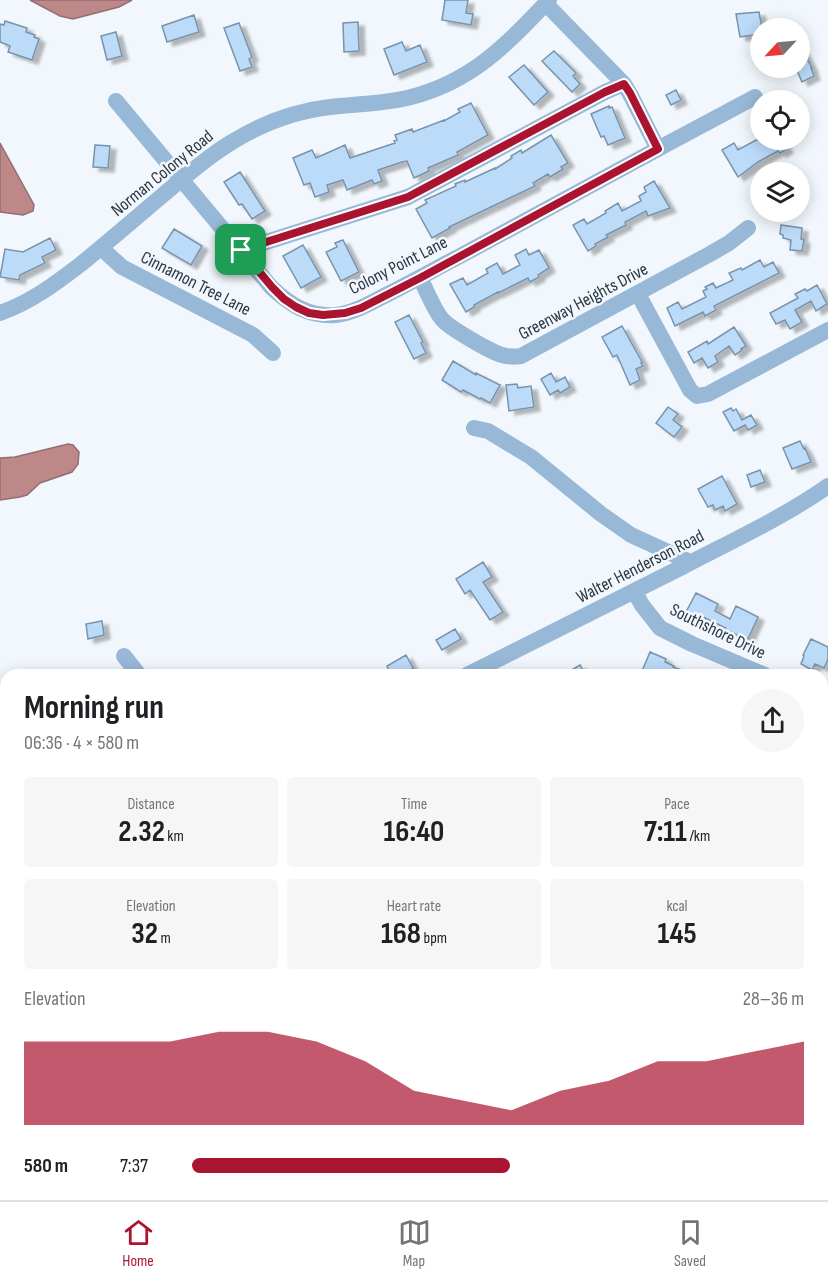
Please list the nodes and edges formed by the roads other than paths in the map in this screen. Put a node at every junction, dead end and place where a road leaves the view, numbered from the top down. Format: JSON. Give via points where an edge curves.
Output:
{"nodes":[{"id":1,"x":548,"y":2,"type":"edge"},
{"id":2,"x":624,"y":84,"type":"junction"},
{"id":3,"x":750,"y":100,"type":"edge"},
{"id":4,"x":116,"y":101,"type":"dead end"},
{"id":5,"x":658,"y":149,"type":"junction"},
{"id":6,"x":182,"y":179,"type":"junction"},
{"id":7,"x":748,"y":228,"type":"dead end"},
{"id":8,"x":101,"y":248,"type":"junction"},
{"id":9,"x":241,"y":250,"type":"junction"},
{"id":10,"x":420,"y":278,"type":"junction"},
{"id":11,"x":638,"y":294,"type":"junction"},
{"id":12,"x":0,"y":313,"type":"edge"},
{"id":13,"x":828,"y":330,"type":"edge"},
{"id":14,"x":273,"y":353,"type":"dead end"},
{"id":15,"x":474,"y":428,"type":"dead end"},
{"id":16,"x":828,"y":486,"type":"edge"},
{"id":17,"x":690,"y":562,"type":"junction"},
{"id":18,"x":634,"y":591,"type":"junction"},
{"id":19,"x":124,"y":656,"type":"dead end"},
{"id":20,"x":134,"y":669,"type":"edge"},
{"id":21,"x":479,"y":669,"type":"edge"},
{"id":22,"x":751,"y":669,"type":"edge"}],
"edges":[{"from":1,"to":2,"type":"street"},
{"from":1,"to":6,"type":"street","name":"Norman Colony Road","via":[[498,51],[463,76],[410,97],[290,115],[232,141]]},
{"from":2,"to":5,"type":"street"},
{"from":2,"to":9,"type":"street","via":[[408,197]]},
{"from":3,"to":5,"type":"street","name":"Colony Point Lane"},
{"from":4,"to":6,"type":"street","name":"Colony Point Lane"},
{"from":5,"to":10,"type":"street","name":"Colony Point Lane"},
{"from":6,"to":8,"type":"street","name":"Norman Colony Road"},
{"from":6,"to":9,"type":"street","name":"Colony Point Lane"},
{"from":7,"to":11,"type":"street","name":"Greenway Heights Drive","via":[[729,243]]},
{"from":8,"to":12,"type":"street","name":"Norman Colony Road","via":[[37,297]]},
{"from":8,"to":14,"type":"street","name":"Cinnamon Tree Lane","via":[[122,267],[254,335]]},
{"from":9,"to":10,"type":"street","name":"Colony Point Lane","via":[[284,299],[309,313],[345,313],[361,308]]},
{"from":10,"to":11,"type":"street","name":"Greenway Heights Drive","via":[[448,325],[502,355],[513,357]]},
{"from":11,"to":13,"type":"street","via":[[690,390],[697,396],[708,394]]},
{"from":15,"to":17,"type":"street","via":[[488,431],[531,457],[631,534]]},
{"from":16,"to":17,"type":"street","name":"Walter Henderson Road"},
{"from":17,"to":18,"type":"street","name":"Walter Henderson Road"},
{"from":18,"to":21,"type":"street","name":"Walter Henderson Road"},
{"from":18,"to":22,"type":"street","name":"Southshore Drive","via":[[660,628]]},
{"from":19,"to":20,"type":"street"}]}
